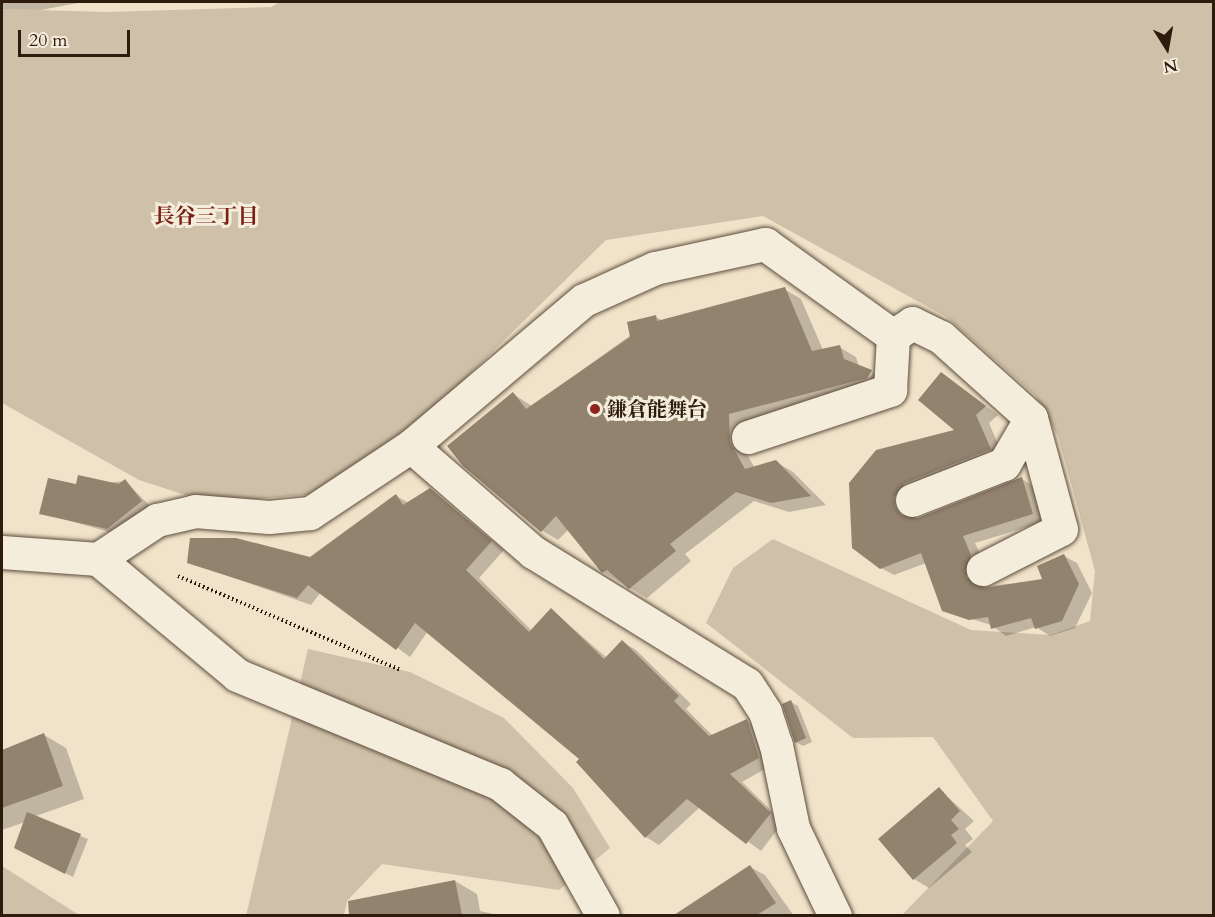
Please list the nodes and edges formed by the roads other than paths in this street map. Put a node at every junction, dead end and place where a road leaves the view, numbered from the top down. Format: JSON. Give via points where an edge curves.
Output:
{"nodes":[{"id":1,"x":893,"y":336,"type":"junction"},
{"id":2,"x":1031,"y":418,"type":"junction"},
{"id":3,"x":748,"y":436,"type":"dead end"},
{"id":4,"x":411,"y":446,"type":"junction"},
{"id":5,"x":912,"y":500,"type":"dead end"},
{"id":6,"x":2,"y":552,"type":"edge"},
{"id":7,"x":98,"y":559,"type":"junction"},
{"id":8,"x":983,"y":569,"type":"dead end"},
{"id":9,"x":603,"y":915,"type":"edge"},
{"id":10,"x":834,"y":915,"type":"edge"}],
"edges":[{"from":1,"to":2,"type":"street","via":[[912,323],[941,337]]},
{"from":1,"to":3,"type":"street","via":[[890,390]]},
{"from":1,"to":4,"type":"street","via":[[765,244],[655,268],[584,300]]},
{"from":2,"to":5,"type":"street","via":[[1004,464]]},
{"from":2,"to":8,"type":"street","via":[[1061,529]]},
{"from":4,"to":7,"type":"street","via":[[310,513],[269,517],[195,511],[157,520]]},
{"from":4,"to":10,"type":"street","via":[[533,552],[747,684],[765,712],[776,745],[793,828]]},
{"from":6,"to":7,"type":"street"},
{"from":7,"to":9,"type":"street","via":[[237,675],[500,783],[552,825]]}]}
